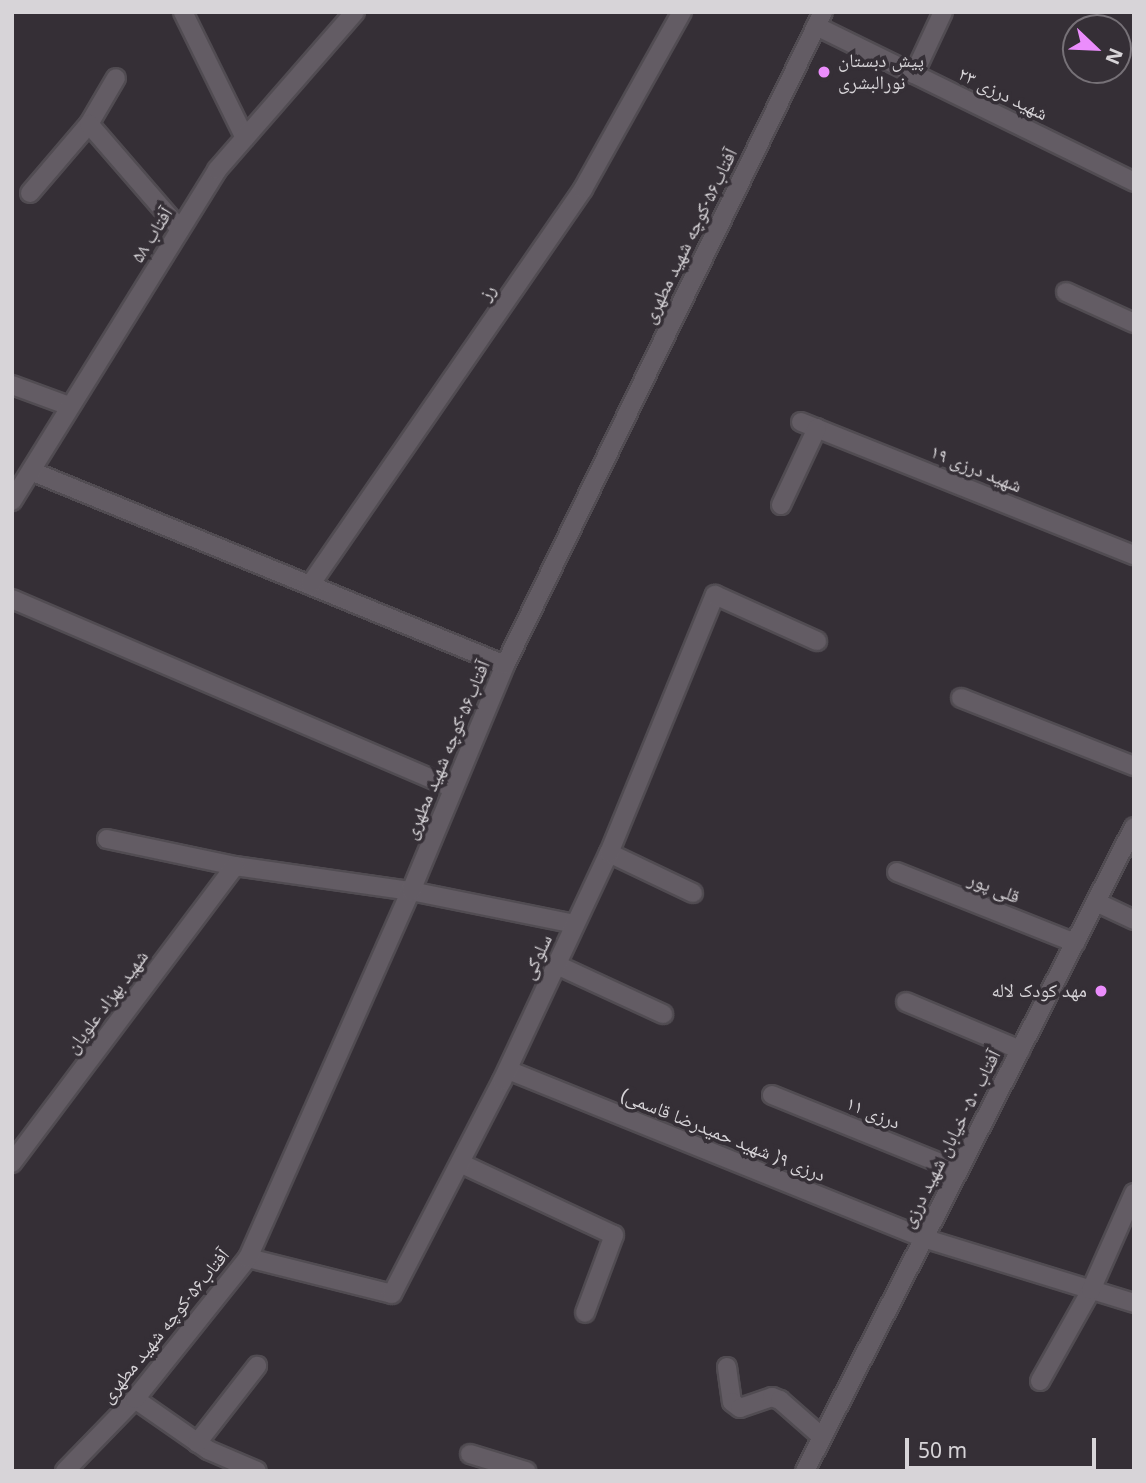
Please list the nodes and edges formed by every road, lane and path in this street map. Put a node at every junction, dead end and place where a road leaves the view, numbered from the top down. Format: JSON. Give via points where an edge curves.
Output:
{"nodes":[{"id":1,"x":183,"y":12,"type":"edge"},
{"id":2,"x":355,"y":12,"type":"edge"},
{"id":3,"x":682,"y":12,"type":"edge"},
{"id":4,"x":943,"y":12,"type":"edge"},
{"id":5,"x":819,"y":19,"type":"edge"},
{"id":6,"x":914,"y":74,"type":"junction"},
{"id":7,"x":116,"y":78,"type":"dead end"},
{"id":8,"x":89,"y":124,"type":"junction"},
{"id":9,"x":245,"y":138,"type":"junction"},
{"id":10,"x":1134,"y":182,"type":"edge"},
{"id":11,"x":30,"y":193,"type":"dead end"},
{"id":12,"x":180,"y":229,"type":"junction"},
{"id":13,"x":1066,"y":292,"type":"dead end"},
{"id":14,"x":1134,"y":323,"type":"edge"},
{"id":15,"x":12,"y":385,"type":"edge"},
{"id":16,"x":69,"y":406,"type":"junction"},
{"id":17,"x":31,"y":471,"type":"junction"},
{"id":18,"x":12,"y":501,"type":"edge"},
{"id":19,"x":781,"y":505,"type":"dead end"},
{"id":20,"x":1134,"y":555,"type":"edge"},
{"id":21,"x":310,"y":585,"type":"junction"},
{"id":22,"x":12,"y":599,"type":"edge"},
{"id":23,"x":817,"y":641,"type":"dead end"},
{"id":24,"x":505,"y":665,"type":"junction"},
{"id":25,"x":961,"y":698,"type":"dead end"},
{"id":26,"x":1134,"y":766,"type":"edge"},
{"id":27,"x":452,"y":788,"type":"junction"},
{"id":28,"x":1134,"y":827,"type":"edge"},
{"id":29,"x":107,"y":839,"type":"dead end"},
{"id":30,"x":609,"y":853,"type":"junction"},
{"id":31,"x":235,"y":866,"type":"junction"},
{"id":32,"x":897,"y":872,"type":"dead end"},
{"id":33,"x":411,"y":891,"type":"junction"},
{"id":34,"x":693,"y":893,"type":"dead end"},
{"id":35,"x":1096,"y":902,"type":"junction"},
{"id":36,"x":1134,"y":920,"type":"edge"},
{"id":37,"x":575,"y":924,"type":"junction"},
{"id":38,"x":1074,"y":943,"type":"junction"},
{"id":39,"x":556,"y":965,"type":"junction"},
{"id":40,"x":906,"y":1003,"type":"dead end"},
{"id":41,"x":663,"y":1013,"type":"dead end"},
{"id":42,"x":1020,"y":1050,"type":"junction"},
{"id":43,"x":508,"y":1070,"type":"junction"},
{"id":44,"x":772,"y":1095,"type":"dead end"},
{"id":45,"x":12,"y":1163,"type":"edge"},
{"id":46,"x":460,"y":1163,"type":"junction"},
{"id":47,"x":958,"y":1170,"type":"junction"},
{"id":48,"x":1134,"y":1193,"type":"edge"},
{"id":49,"x":923,"y":1238,"type":"junction"},
{"id":50,"x":248,"y":1258,"type":"junction"},
{"id":51,"x":1091,"y":1290,"type":"junction"},
{"id":52,"x":1134,"y":1303,"type":"edge"},
{"id":53,"x":585,"y":1313,"type":"dead end"},
{"id":54,"x":257,"y":1366,"type":"dead end"},
{"id":55,"x":727,"y":1367,"type":"dead end"},
{"id":56,"x":1041,"y":1381,"type":"dead end"},
{"id":57,"x":135,"y":1399,"type":"junction"},
{"id":58,"x":822,"y":1437,"type":"junction"},
{"id":59,"x":197,"y":1443,"type":"junction"},
{"id":60,"x":470,"y":1454,"type":"dead end"},
{"id":61,"x":247,"y":1469,"type":"edge"},
{"id":62,"x":65,"y":1471,"type":"edge"},
{"id":63,"x":526,"y":1471,"type":"edge"},
{"id":64,"x":805,"y":1471,"type":"edge"}],
"edges":[{"from":1,"to":9,"type":"street"},
{"from":2,"to":9,"type":"street","name":"آفتاب ۵۸"},
{"from":3,"to":21,"type":"street","name":"رز","via":[[583,190]]},
{"from":4,"to":6,"type":"street"},
{"from":5,"to":6,"type":"street","name":"شهید درزی ۲۳"},
{"from":5,"to":24,"type":"street","name":"آفتاب۵۶-كوچه شهيد مطهری"},
{"from":6,"to":10,"type":"street","name":"شهید درزی ۲۳"},
{"from":7,"to":8,"type":"street"},
{"from":8,"to":11,"type":"street"},
{"from":8,"to":12,"type":"street"},
{"from":9,"to":12,"type":"street","name":"آفتاب ۵۸","via":[[217,170]]},
{"from":12,"to":16,"type":"street","name":"آفتاب ۵۸"},
{"from":13,"to":14,"type":"street"},
{"from":15,"to":16,"type":"street"},
{"from":16,"to":17,"type":"street","name":"آفتاب ۵۸"},
{"from":17,"to":18,"type":"street","name":"آفتاب ۵۸"},
{"from":17,"to":21,"type":"street"},
{"from":19,"to":20,"type":"street","name":"شهید درزی ۱۹","via":[[809,425]]},
{"from":21,"to":24,"type":"street"},
{"from":22,"to":27,"type":"street"},
{"from":23,"to":30,"type":"street","name":"سلوکی","via":[[715,595]]},
{"from":24,"to":27,"type":"street","name":"آفتاب۵۶-كوچه شهيد مطهری"},
{"from":25,"to":26,"type":"street"},
{"from":27,"to":33,"type":"street","name":"آفتاب۵۶-كوچه شهيد مطهری"},
{"from":28,"to":35,"type":"street","name":"آفتاب ۵۰- خیابان شهید درزی"},
{"from":29,"to":31,"type":"street"},
{"from":30,"to":34,"type":"street"},
{"from":30,"to":37,"type":"street","name":"سلوکی"},
{"from":31,"to":33,"type":"street"},
{"from":31,"to":45,"type":"street","name":"شهید بهزاد علویان"},
{"from":32,"to":38,"type":"street","name":"قلی پور"},
{"from":33,"to":37,"type":"street"},
{"from":33,"to":50,"type":"street","name":"آفتاب۵۶-كوچه شهيد مطهری"},
{"from":35,"to":36,"type":"street"},
{"from":35,"to":38,"type":"street","name":"آفتاب ۵۰- خیابان شهید درزی"},
{"from":37,"to":39,"type":"street","name":"سلوکی"},
{"from":38,"to":42,"type":"street","name":"آفتاب ۵۰- خیابان شهید درزی"},
{"from":39,"to":41,"type":"street"},
{"from":39,"to":43,"type":"street","name":"سلوکی"},
{"from":40,"to":42,"type":"street"},
{"from":42,"to":47,"type":"street","name":"آفتاب ۵۰- خیابان شهید درزی"},
{"from":43,"to":46,"type":"street","name":"سلوکی"},
{"from":43,"to":49,"type":"street","name":"درزی ۹( شهید حمیدرضا قاسمی)"},
{"from":44,"to":47,"type":"street","name":"درزی ۱۱"},
{"from":46,"to":50,"type":"street","name":"سلوکی","via":[[392,1294]]},
{"from":46,"to":53,"type":"street","via":[[614,1235]]},
{"from":47,"to":49,"type":"street","name":"آفتاب ۵۰- خیابان شهید درزی"},
{"from":48,"to":51,"type":"street"},
{"from":49,"to":51,"type":"street","name":"درزی ۹( شهید حمیدرضا قاسمی)"},
{"from":49,"to":58,"type":"street","name":"آفتاب ۵۰- خیابان شهید درزی"},
{"from":50,"to":57,"type":"street","name":"آفتاب۵۶-كوچه شهيد مطهری"},
{"from":51,"to":52,"type":"street","name":"درزی ۹( شهید حمیدرضا قاسمی)"},
{"from":51,"to":56,"type":"street"},
{"from":54,"to":59,"type":"street"},
{"from":55,"to":58,"type":"street","via":[[732,1402],[740,1408],[772,1398],[780,1400]]},
{"from":57,"to":59,"type":"street"},
{"from":57,"to":62,"type":"street","name":"آفتاب۵۶-كوچه شهيد مطهری"},
{"from":58,"to":64,"type":"street","name":"آفتاب ۵۰- خیابان شهید درزی"},
{"from":59,"to":61,"type":"street"},
{"from":60,"to":63,"type":"street"}]}
